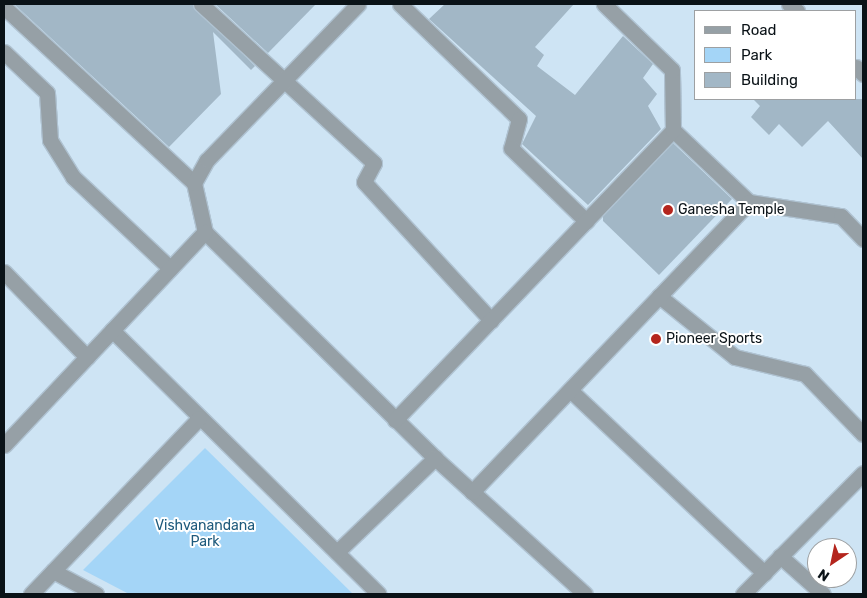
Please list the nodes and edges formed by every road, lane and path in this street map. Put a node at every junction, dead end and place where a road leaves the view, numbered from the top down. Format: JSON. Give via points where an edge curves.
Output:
{"nodes":[{"id":1,"x":201,"y":4,"type":"edge"},
{"id":2,"x":358,"y":4,"type":"edge"},
{"id":3,"x":400,"y":4,"type":"edge"},
{"id":4,"x":604,"y":4,"type":"edge"},
{"id":5,"x":4,"y":6,"type":"edge"},
{"id":6,"x":4,"y":52,"type":"edge"},
{"id":7,"x":283,"y":77,"type":"junction"},
{"id":8,"x":672,"y":130,"type":"junction"},
{"id":9,"x":194,"y":183,"type":"junction"},
{"id":10,"x":749,"y":202,"type":"junction"},
{"id":11,"x":586,"y":221,"type":"junction"},
{"id":12,"x":205,"y":232,"type":"junction"},
{"id":13,"x":863,"y":239,"type":"edge"},
{"id":14,"x":170,"y":268,"type":"junction"},
{"id":15,"x":4,"y":272,"type":"edge"},
{"id":16,"x":659,"y":296,"type":"junction"},
{"id":17,"x":491,"y":320,"type":"junction"},
{"id":18,"x":112,"y":330,"type":"junction"},
{"id":19,"x":87,"y":357,"type":"junction"},
{"id":20,"x":570,"y":390,"type":"junction"},
{"id":21,"x":199,"y":418,"type":"junction"},
{"id":22,"x":395,"y":420,"type":"junction"},
{"id":23,"x":863,"y":434,"type":"edge"},
{"id":24,"x":4,"y":445,"type":"edge"},
{"id":25,"x":434,"y":458,"type":"junction"},
{"id":26,"x":863,"y":473,"type":"edge"},
{"id":27,"x":472,"y":492,"type":"junction"},
{"id":28,"x":337,"y":552,"type":"junction"},
{"id":29,"x":780,"y":556,"type":"junction"},
{"id":30,"x":53,"y":571,"type":"junction"},
{"id":31,"x":764,"y":573,"type":"junction"},
{"id":32,"x":31,"y":594,"type":"edge"},
{"id":33,"x":96,"y":594,"type":"edge"},
{"id":34,"x":379,"y":594,"type":"edge"},
{"id":35,"x":585,"y":594,"type":"edge"},
{"id":36,"x":743,"y":594,"type":"edge"},
{"id":37,"x":823,"y":594,"type":"edge"}],
"edges":[{"from":1,"to":7,"type":"street"},
{"from":2,"to":7,"type":"street"},
{"from":3,"to":11,"type":"street","via":[[519,119],[511,148]]},
{"from":4,"to":8,"type":"street","via":[[672,70]]},
{"from":5,"to":9,"type":"street"},
{"from":6,"to":14,"type":"street","via":[[47,93],[50,140],[73,177]]},
{"from":7,"to":9,"type":"street","via":[[207,160]]},
{"from":7,"to":17,"type":"street","via":[[374,163],[364,182]]},
{"from":8,"to":10,"type":"street"},
{"from":8,"to":11,"type":"street"},
{"from":9,"to":12,"type":"street"},
{"from":10,"to":13,"type":"street","via":[[841,216]]},
{"from":10,"to":16,"type":"street"},
{"from":11,"to":17,"type":"street"},
{"from":12,"to":14,"type":"street"},
{"from":12,"to":22,"type":"street"},
{"from":14,"to":18,"type":"street"},
{"from":15,"to":19,"type":"street"},
{"from":16,"to":20,"type":"street"},
{"from":16,"to":23,"type":"street","via":[[735,357],[805,374]]},
{"from":17,"to":22,"type":"street"},
{"from":18,"to":19,"type":"street"},
{"from":18,"to":21,"type":"street"},
{"from":19,"to":24,"type":"street"},
{"from":20,"to":27,"type":"street"},
{"from":20,"to":31,"type":"street"},
{"from":21,"to":28,"type":"street"},
{"from":21,"to":30,"type":"street"},
{"from":22,"to":25,"type":"street"},
{"from":25,"to":27,"type":"street"},
{"from":25,"to":28,"type":"street"},
{"from":26,"to":29,"type":"street"},
{"from":27,"to":35,"type":"street"},
{"from":28,"to":34,"type":"street"},
{"from":29,"to":31,"type":"street"},
{"from":29,"to":37,"type":"street"},
{"from":30,"to":32,"type":"street"},
{"from":30,"to":33,"type":"street"},
{"from":31,"to":36,"type":"street"}]}
